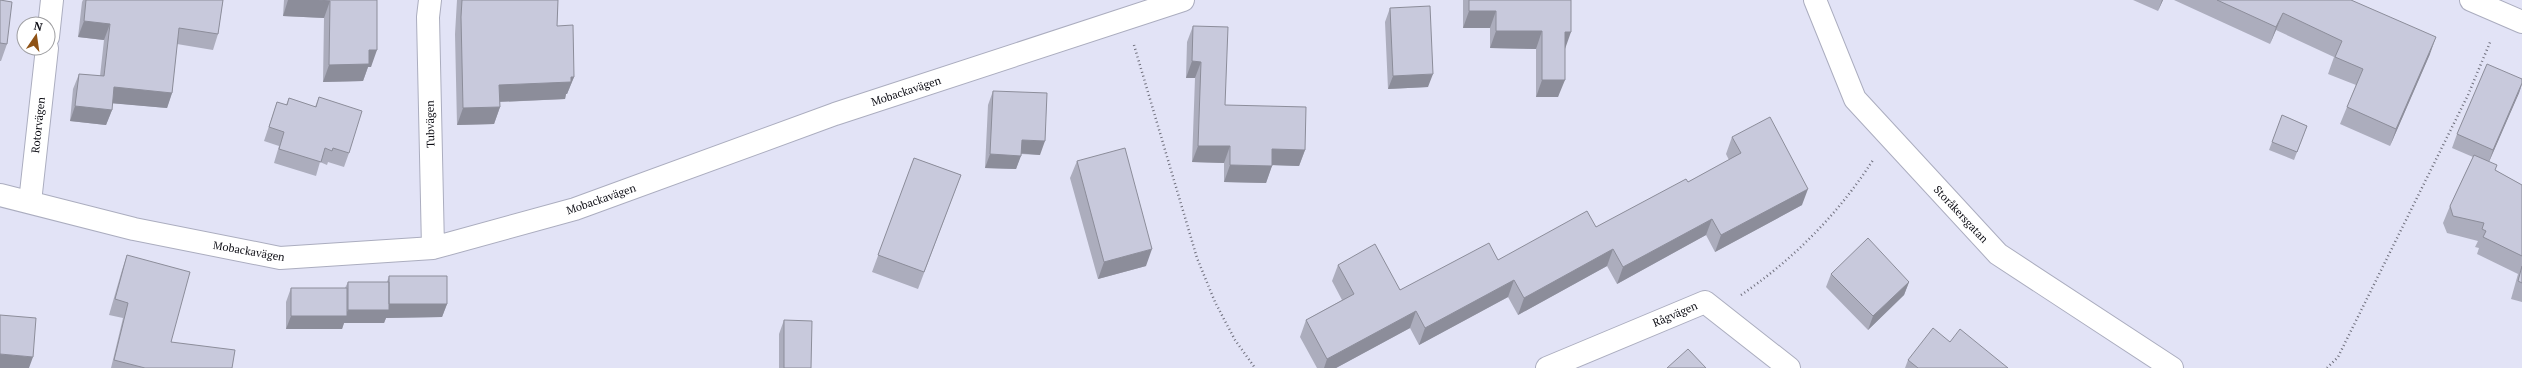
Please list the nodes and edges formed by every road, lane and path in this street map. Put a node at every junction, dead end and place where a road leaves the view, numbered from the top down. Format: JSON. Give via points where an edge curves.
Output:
{"nodes":[{"id":1,"x":52,"y":0,"type":"edge"},
{"id":2,"x":430,"y":0,"type":"edge"},
{"id":3,"x":1183,"y":0,"type":"edge"},
{"id":4,"x":1815,"y":0,"type":"edge"},
{"id":5,"x":2471,"y":0,"type":"edge"},
{"id":6,"x":50,"y":16,"type":"edge"},
{"id":7,"x":1126,"y":17,"type":"junction"},
{"id":8,"x":2513,"y":18,"type":"edge"},
{"id":9,"x":46,"y":56,"type":"edge"},
{"id":10,"x":1889,"y":136,"type":"junction"},
{"id":11,"x":0,"y":195,"type":"edge"},
{"id":12,"x":30,"y":202,"type":"junction"},
{"id":13,"x":433,"y":248,"type":"junction"},
{"id":14,"x":1710,"y":305,"type":"junction"},
{"id":15,"x":1255,"y":368,"type":"edge"},
{"id":16,"x":1547,"y":368,"type":"edge"},
{"id":17,"x":1789,"y":368,"type":"edge"},
{"id":18,"x":2172,"y":368,"type":"edge"},
{"id":19,"x":2327,"y":368,"type":"edge"}],
"edges":[{"from":1,"to":6,"type":"street"},
{"from":2,"to":13,"type":"street","name":"Tubvägen","via":[[428,17]]},
{"from":3,"to":7,"type":"street","name":"Mobackavägen"},
{"from":4,"to":10,"type":"street","name":"Storåkersgatan","via":[[1855,99]]},
{"from":5,"to":8,"type":"street"},
{"from":7,"to":13,"type":"street","name":"Mobackavägen","via":[[835,114],[576,209]]},
{"from":7,"to":15,"type":"path","via":[[1197,258],[1214,302],[1235,340]]},
{"from":8,"to":19,"type":"path","via":[[2494,32],[2468,95],[2338,357]]},
{"from":9,"to":12,"type":"street","name":"Rotorvägen"},
{"from":10,"to":14,"type":"path","via":[[1843,204],[1807,241],[1769,276],[1739,296]]},
{"from":10,"to":18,"type":"street","name":"Storåkersgatan","via":[[1998,254]]},
{"from":11,"to":12,"type":"street","name":"Mobackavägen"},
{"from":12,"to":13,"type":"street","name":"Mobackavägen","via":[[134,228],[280,258]]},
{"from":14,"to":16,"type":"street","name":"Rågvägen","via":[[1705,302]]},
{"from":14,"to":17,"type":"street","name":"Rågvägen"}]}
